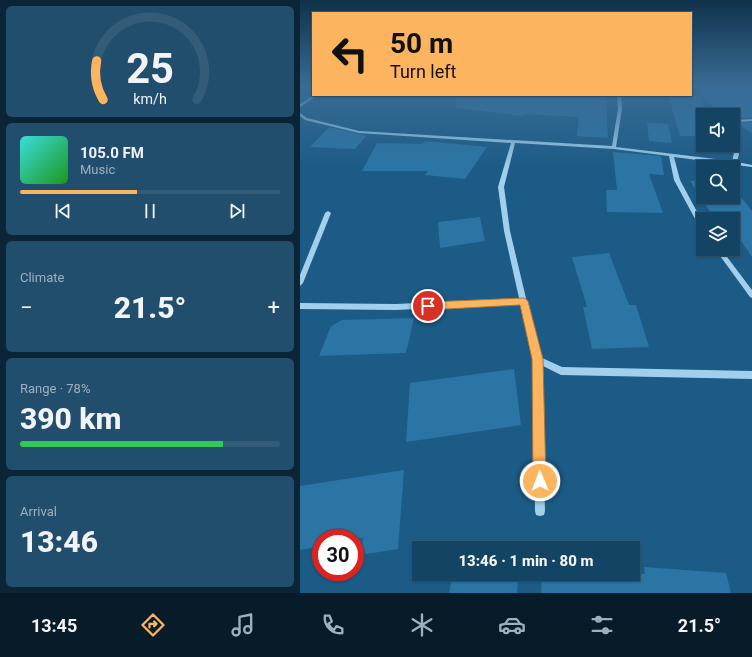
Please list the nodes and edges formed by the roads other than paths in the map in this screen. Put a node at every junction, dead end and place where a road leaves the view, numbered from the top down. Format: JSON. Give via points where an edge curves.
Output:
{"nodes":[{"id":1,"x":300,"y":114,"type":"edge"},
{"id":2,"x":619,"y":114,"type":"edge"},
{"id":3,"x":752,"y":120,"type":"edge"},
{"id":4,"x":740,"y":121,"type":"edge"},
{"id":5,"x":513,"y":142,"type":"junction"},
{"id":6,"x":614,"y":148,"type":"junction"},
{"id":7,"x":671,"y":155,"type":"junction"},
{"id":8,"x":710,"y":160,"type":"edge"},
{"id":9,"x":740,"y":164,"type":"edge"},
{"id":10,"x":752,"y":166,"type":"edge"},
{"id":11,"x":328,"y":214,"type":"dead end"},
{"id":12,"x":696,"y":215,"type":"edge"},
{"id":13,"x":723,"y":256,"type":"edge"},
{"id":14,"x":300,"y":283,"type":"edge"},
{"id":15,"x":752,"y":295,"type":"edge"},
{"id":16,"x":524,"y":301,"type":"junction"},
{"id":17,"x":300,"y":306,"type":"edge"},
{"id":18,"x":537,"y":359,"type":"junction"},
{"id":19,"x":752,"y":375,"type":"edge"},
{"id":20,"x":540,"y":511,"type":"dead end"}],
"edges":[{"from":1,"to":5,"type":"street","via":[[306,119],[359,132]]},
{"from":2,"to":6,"type":"street"},
{"from":3,"to":4,"type":"street"},
{"from":5,"to":6,"type":"street"},
{"from":5,"to":16,"type":"street","via":[[501,187],[507,232]]},
{"from":6,"to":7,"type":"street"},
{"from":7,"to":8,"type":"street"},
{"from":7,"to":12,"type":"street","via":[[677,180]]},
{"from":9,"to":10,"type":"street"},
{"from":11,"to":14,"type":"street"},
{"from":13,"to":15,"type":"street"},
{"from":16,"to":17,"type":"street","via":[[396,307]]},
{"from":16,"to":18,"type":"street"},
{"from":18,"to":19,"type":"street","via":[[561,371]]},
{"from":18,"to":20,"type":"street"}]}
